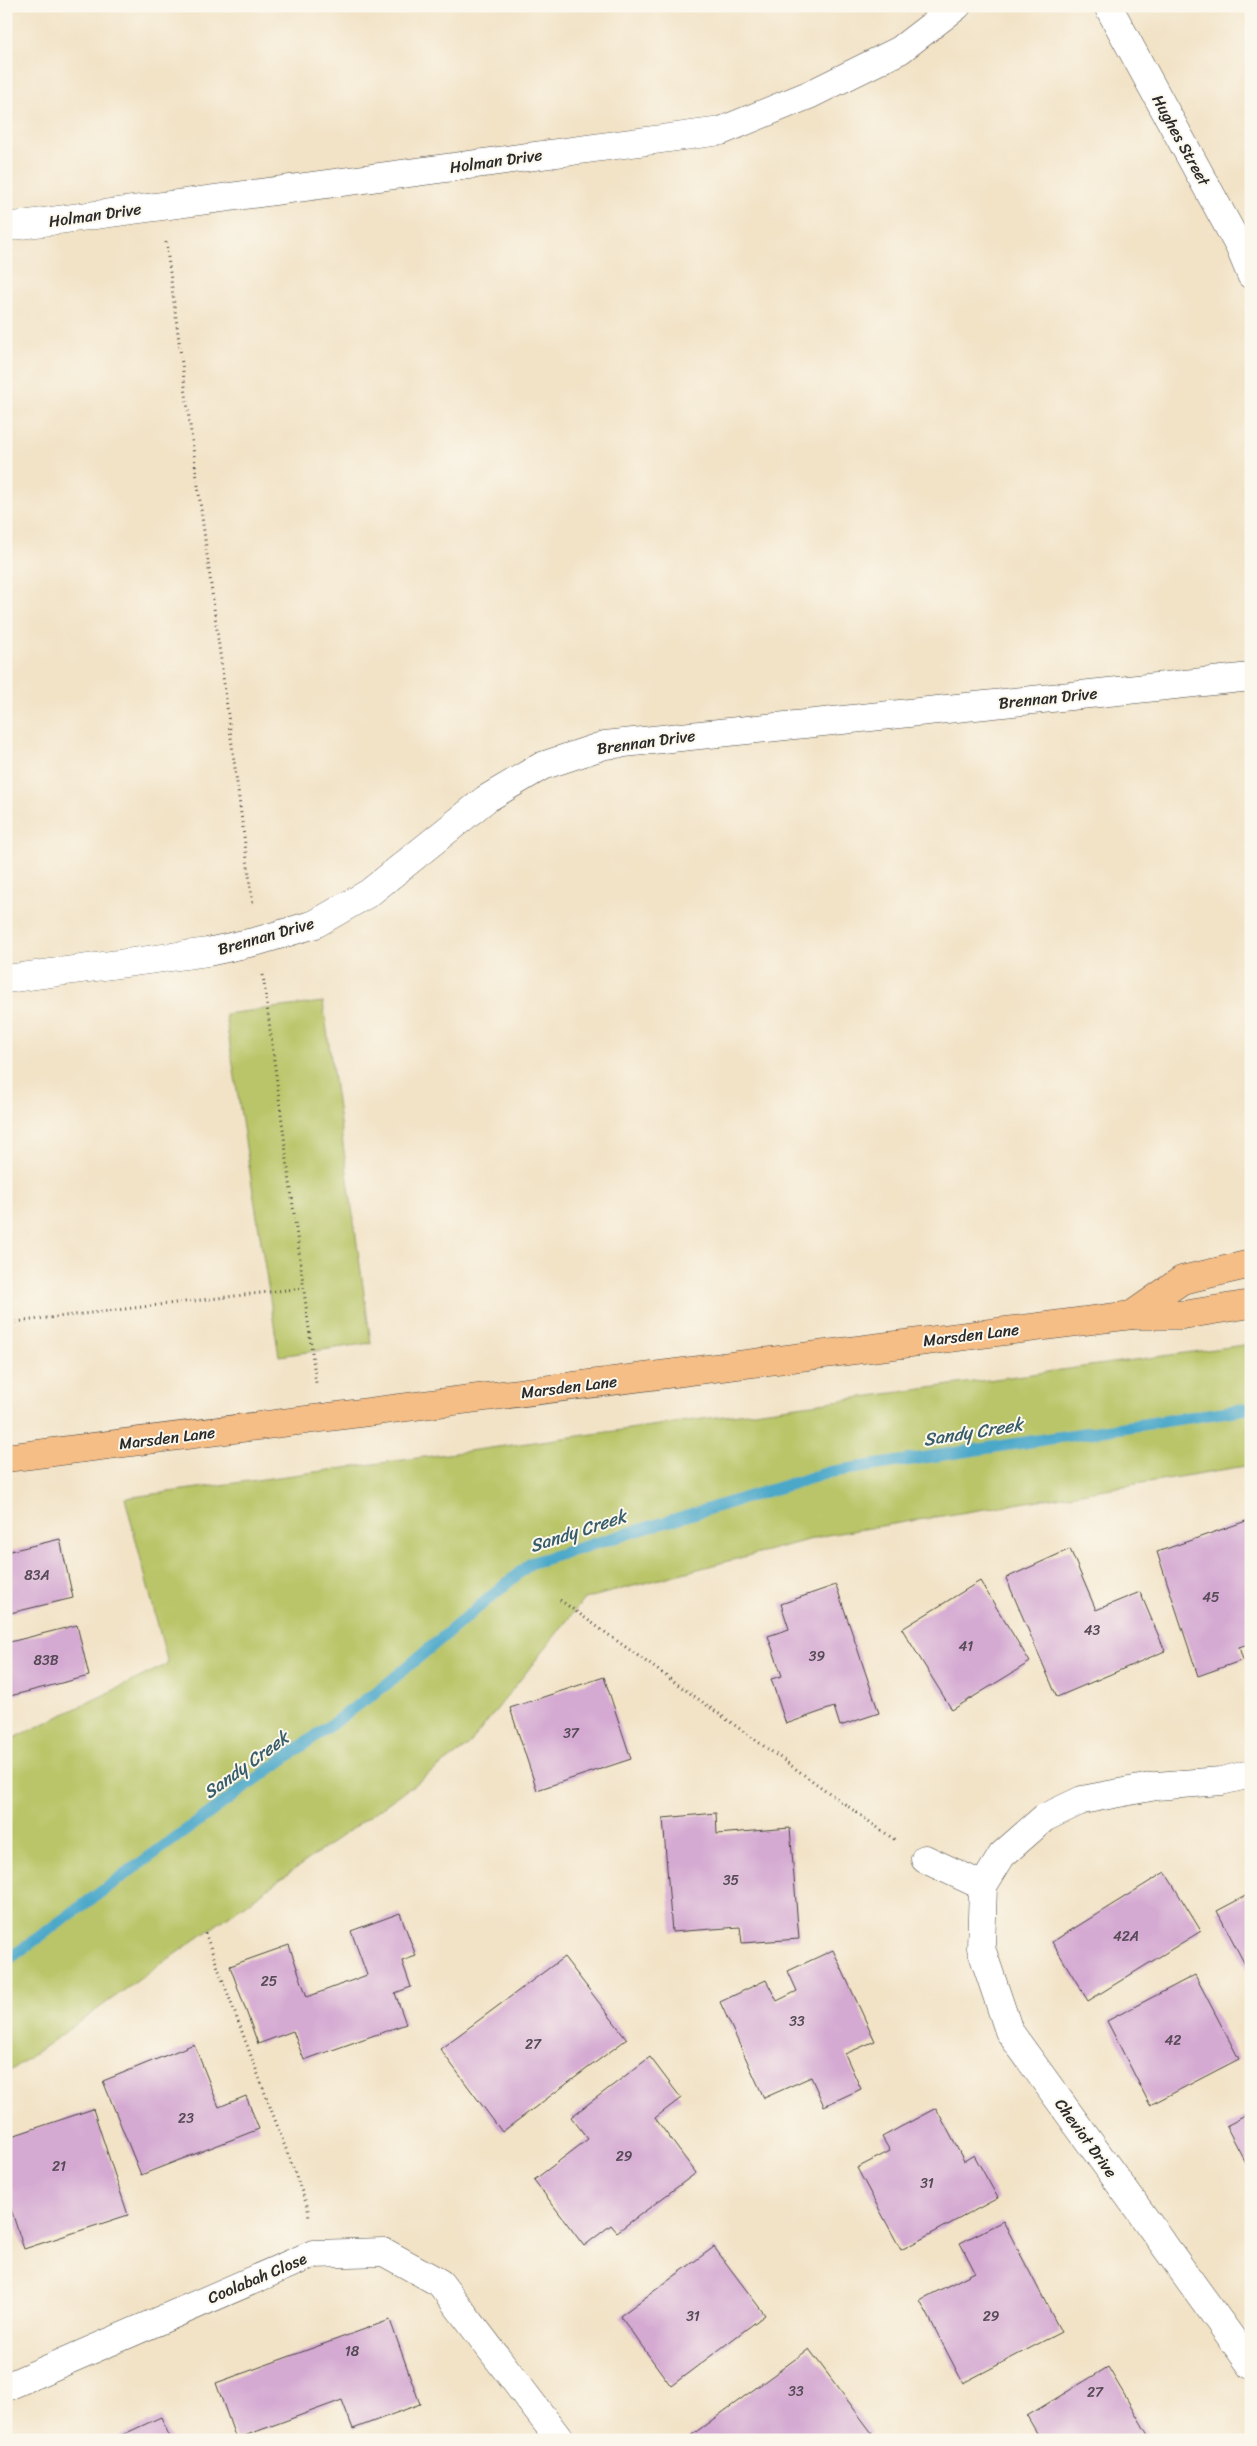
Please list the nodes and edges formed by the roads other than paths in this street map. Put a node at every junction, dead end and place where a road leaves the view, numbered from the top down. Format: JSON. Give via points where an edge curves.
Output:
{"nodes":[{"id":1,"x":956,"y":6,"type":"edge"},
{"id":2,"x":1108,"y":6,"type":"edge"},
{"id":3,"x":6,"y":227,"type":"edge"},
{"id":4,"x":1251,"y":275,"type":"edge"},
{"id":5,"x":1251,"y":677,"type":"edge"},
{"id":6,"x":6,"y":979,"type":"edge"},
{"id":7,"x":1251,"y":1264,"type":"edge"},
{"id":8,"x":1251,"y":1304,"type":"edge"},
{"id":9,"x":1132,"y":1315,"type":"junction"},
{"id":10,"x":6,"y":1458,"type":"edge"},
{"id":11,"x":1251,"y":1774,"type":"edge"},
{"id":12,"x":926,"y":1859,"type":"road end"},
{"id":13,"x":983,"y":1886,"type":"junction"},
{"id":14,"x":1251,"y":2366,"type":"edge"},
{"id":15,"x":6,"y":2387,"type":"edge"},
{"id":16,"x":560,"y":2440,"type":"edge"}],
"edges":[{"from":1,"to":3,"type":"street","name":"Holman Drive","via":[[900,50],[811,94],[720,131]]},
{"from":2,"to":4,"type":"street","name":"Hughes Street","via":[[1239,246]]},
{"from":5,"to":6,"type":"street","name":"Brennan Drive","via":[[605,745],[542,766],[486,799],[369,893],[315,924],[208,952]]},
{"from":7,"to":9,"type":"main road","name":"Marsden Lane","via":[[1182,1280]]},
{"from":8,"to":9,"type":"main road","name":"Marsden Lane","via":[[1184,1315]]},
{"from":9,"to":10,"type":"main road","name":"Marsden Lane"},
{"from":11,"to":13,"type":"street","name":"Cheviot Drive","via":[[1221,1781],[1156,1786],[1082,1800],[1044,1818],[1002,1855]]},
{"from":12,"to":13,"type":"street"},
{"from":13,"to":14,"type":"street","name":"Cheviot Drive","via":[[981,1948],[1009,2031]]},
{"from":15,"to":16,"type":"street","name":"Coolabah Close","via":[[313,2254],[384,2252],[440,2283]]}]}
